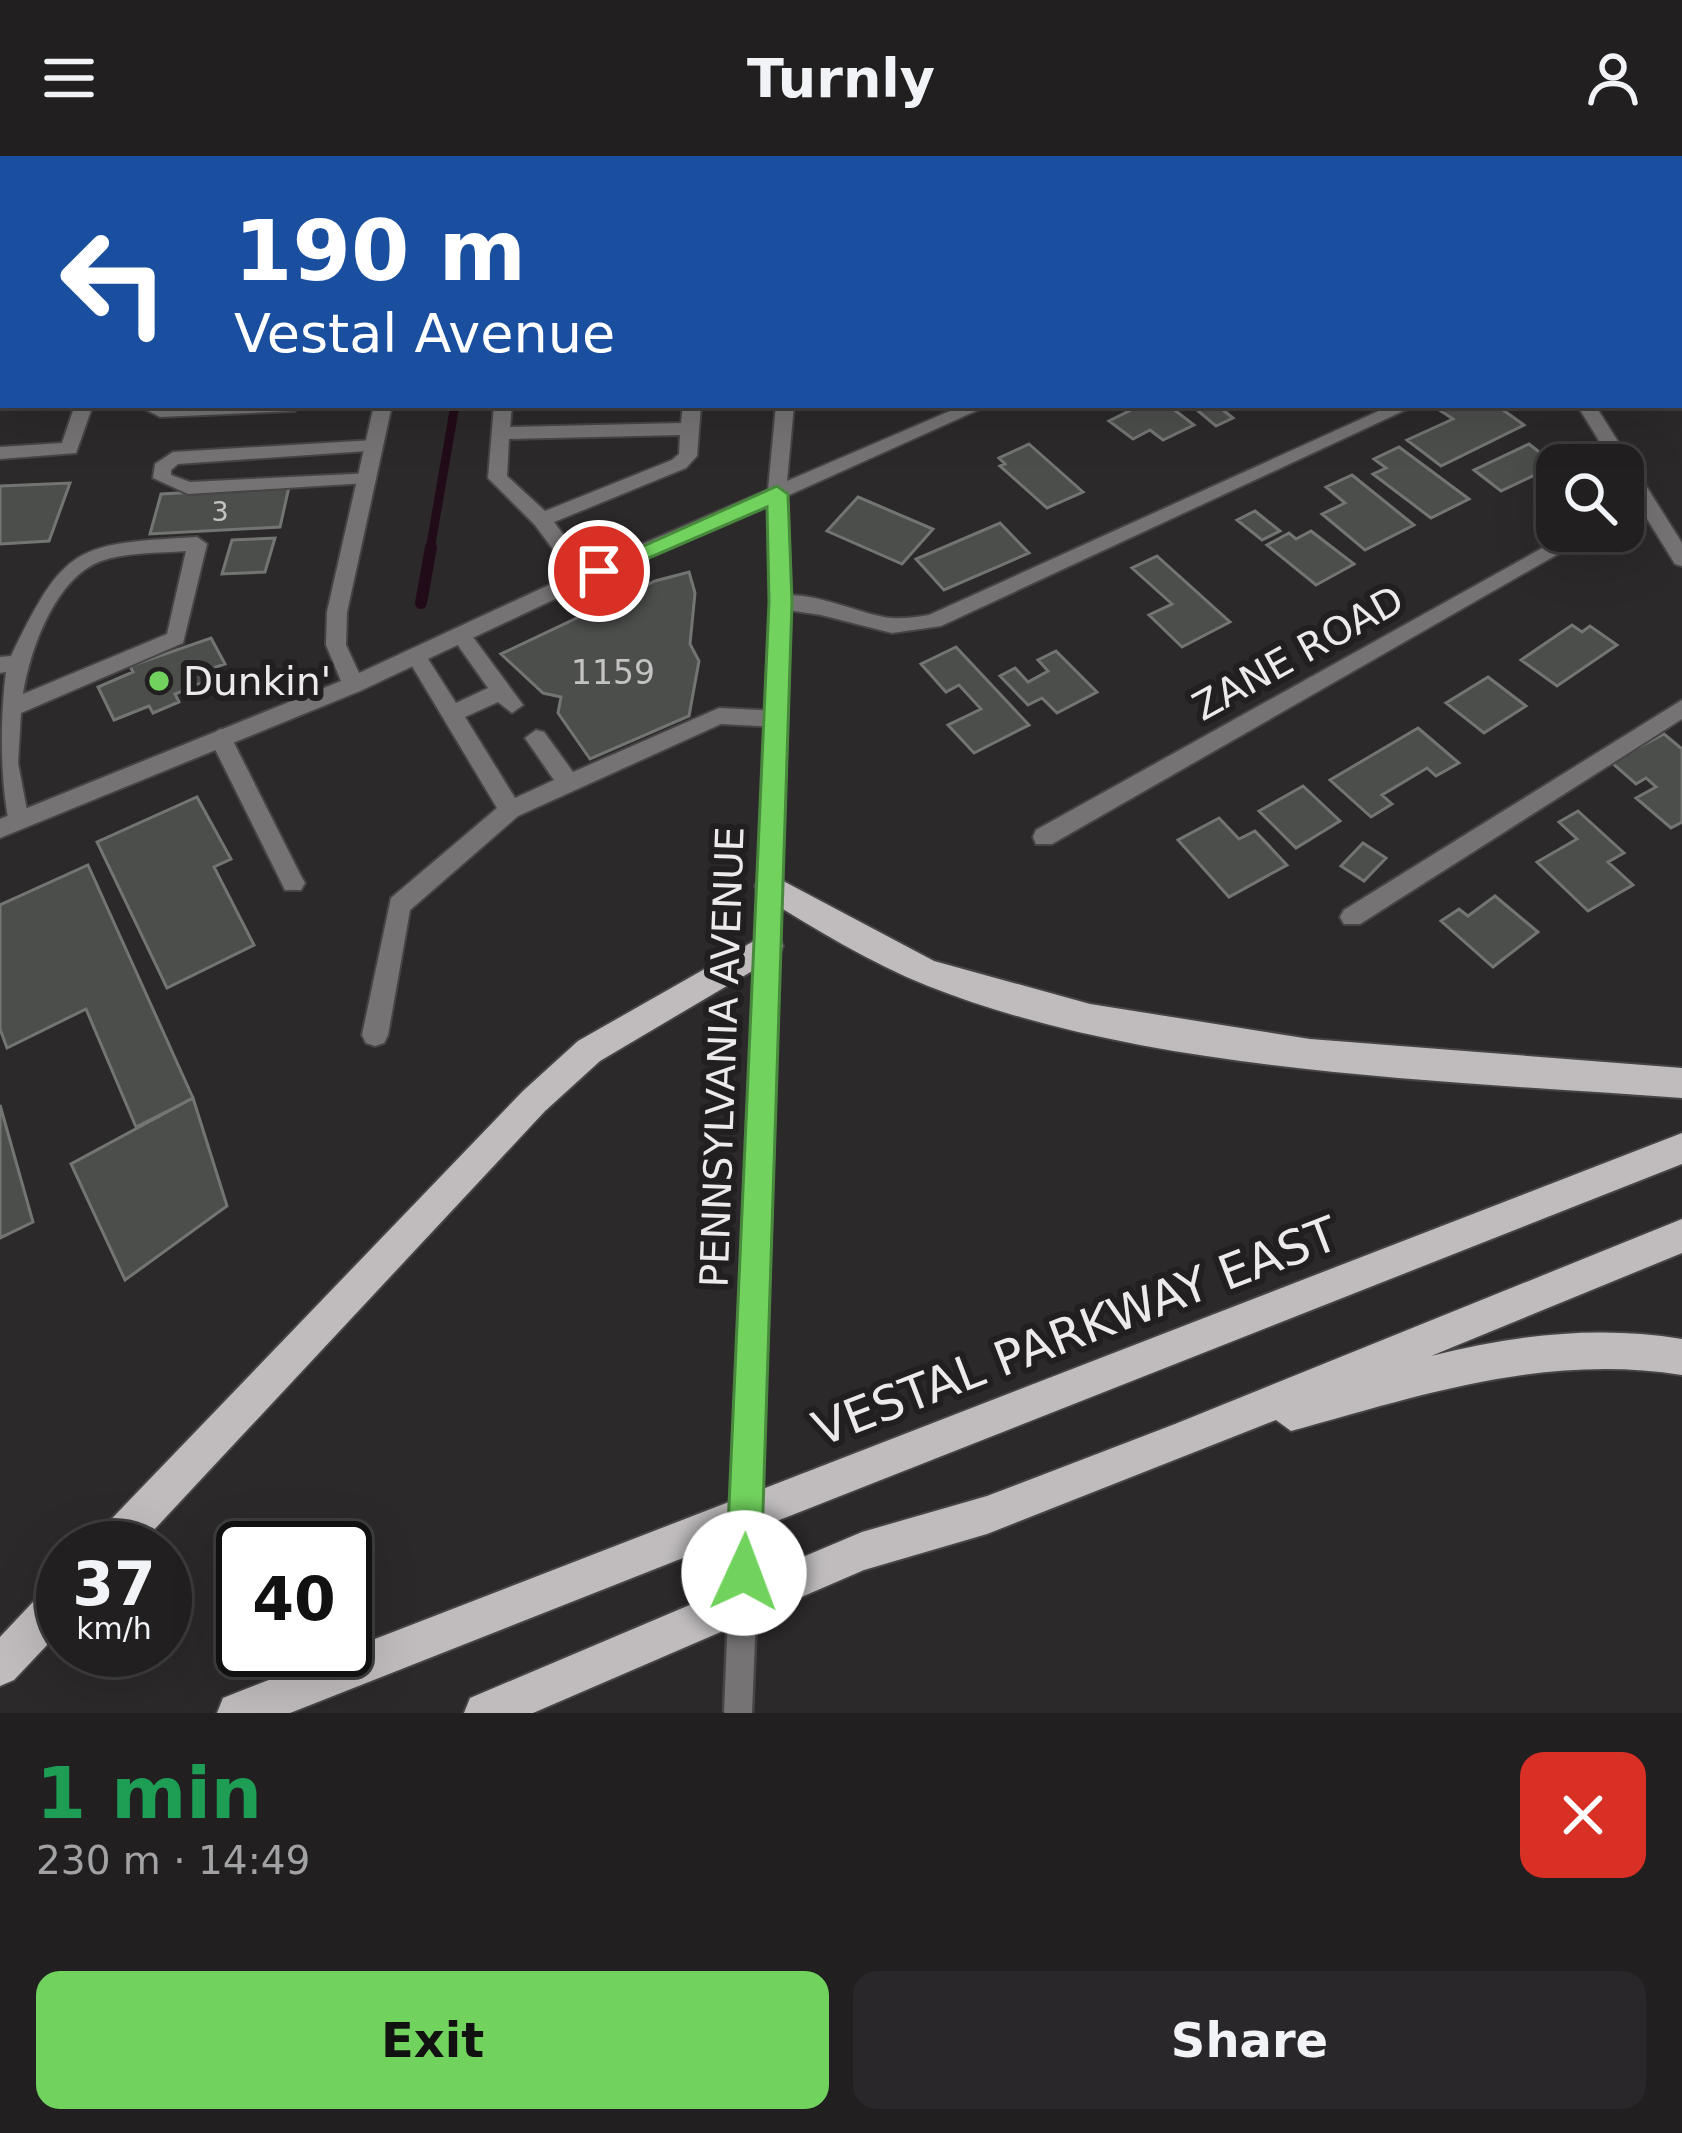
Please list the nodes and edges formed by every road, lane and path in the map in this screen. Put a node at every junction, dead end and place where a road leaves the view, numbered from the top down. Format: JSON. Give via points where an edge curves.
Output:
{"nodes":[{"id":1,"x":83,"y":408,"type":"edge"},
{"id":2,"x":153,"y":408,"type":"edge"},
{"id":3,"x":227,"y":408,"type":"edge"},
{"id":4,"x":382,"y":408,"type":"edge"},
{"id":5,"x":502,"y":408,"type":"edge"},
{"id":6,"x":692,"y":408,"type":"edge"},
{"id":7,"x":785,"y":408,"type":"edge"},
{"id":8,"x":971,"y":408,"type":"edge"},
{"id":9,"x":1400,"y":408,"type":"edge"},
{"id":10,"x":1588,"y":408,"type":"edge"},
{"id":11,"x":690,"y":429,"type":"junction"},
{"id":12,"x":498,"y":433,"type":"junction"},
{"id":13,"x":374,"y":446,"type":"junction"},
{"id":14,"x":0,"y":453,"type":"edge"},
{"id":15,"x":367,"y":477,"type":"junction"},
{"id":16,"x":777,"y":494,"type":"junction"},
{"id":17,"x":1652,"y":511,"type":"junction"},
{"id":18,"x":1644,"y":512,"type":"edge"},
{"id":19,"x":542,"y":520,"type":"junction"},
{"id":20,"x":1551,"y":552,"type":"edge"},
{"id":21,"x":1682,"y":559,"type":"edge"},
{"id":22,"x":584,"y":577,"type":"junction"},
{"id":23,"x":781,"y":602,"type":"junction"},
{"id":24,"x":460,"y":634,"type":"junction"},
{"id":25,"x":416,"y":656,"type":"junction"},
{"id":26,"x":9,"y":664,"type":"edge"},
{"id":27,"x":353,"y":685,"type":"junction"},
{"id":28,"x":1682,"y":708,"type":"edge"},
{"id":29,"x":10,"y":709,"type":"junction"},
{"id":30,"x":452,"y":714,"type":"junction"},
{"id":31,"x":777,"y":719,"type":"junction"},
{"id":32,"x":220,"y":736,"type":"junction"},
{"id":33,"x":536,"y":737,"type":"dead end"},
{"id":34,"x":568,"y":782,"type":"junction"},
{"id":35,"x":510,"y":809,"type":"junction"},
{"id":36,"x":9,"y":825,"type":"edge"},
{"id":37,"x":1044,"y":837,"type":"dead end"},
{"id":38,"x":292,"y":883,"type":"dead end"},
{"id":39,"x":770,"y":886,"type":"junction"},
{"id":40,"x":1352,"y":917,"type":"dead end"},
{"id":41,"x":768,"y":946,"type":"junction"},
{"id":42,"x":375,"y":1035,"type":"dead end"},
{"id":43,"x":1682,"y":1083,"type":"edge"},
{"id":44,"x":1682,"y":1148,"type":"edge"},
{"id":45,"x":1682,"y":1237,"type":"edge"},
{"id":46,"x":1682,"y":1357,"type":"edge"},
{"id":47,"x":1175,"y":1443,"type":"junction"},
{"id":48,"x":137,"y":1521,"type":"edge"},
{"id":49,"x":36,"y":1628,"type":"edge"},
{"id":50,"x":0,"y":1666,"type":"edge"},
{"id":51,"x":238,"y":1713,"type":"edge"},
{"id":52,"x":485,"y":1713,"type":"edge"},
{"id":53,"x":738,"y":1713,"type":"edge"}],
"edges":[{"from":1,"to":14,"type":"street","via":[[69,449]]},
{"from":2,"to":3,"type":"street"},
{"from":4,"to":13,"type":"street"},
{"from":5,"to":12,"type":"street"},
{"from":6,"to":11,"type":"street"},
{"from":7,"to":16,"type":"street","name":"PENNSYLVANIA AVENUE"},
{"from":8,"to":16,"type":"street"},
{"from":9,"to":23,"type":"street","via":[[934,621],[892,630],[820,604]]},
{"from":10,"to":17,"type":"street"},
{"from":11,"to":12,"type":"street"},
{"from":11,"to":19,"type":"street","via":[[688,456],[679,464]]},
{"from":12,"to":19,"type":"street","via":[[496,478]]},
{"from":13,"to":15,"type":"street"},
{"from":13,"to":15,"type":"street","via":[[173,458],[162,468],[172,486],[188,488]]},
{"from":15,"to":27,"type":"street","via":[[336,629]]},
{"from":16,"to":22,"type":"street"},
{"from":16,"to":23,"type":"street","name":"PENNSYLVANIA AVENUE"},
{"from":17,"to":18,"type":"street"},
{"from":17,"to":21,"type":"street"},
{"from":19,"to":22,"type":"street"},
{"from":20,"to":37,"type":"street","name":"ZANE ROAD"},
{"from":22,"to":24,"type":"street"},
{"from":23,"to":31,"type":"street","name":"PENNSYLVANIA AVENUE"},
{"from":24,"to":25,"type":"street"},
{"from":24,"to":30,"type":"street","via":[[507,698]]},
{"from":25,"to":27,"type":"street"},
{"from":25,"to":30,"type":"street"},
{"from":26,"to":29,"type":"street"},
{"from":26,"to":29,"type":"street","via":[[56,583],[91,553],[197,544],[176,638]]},
{"from":27,"to":32,"type":"street"},
{"from":28,"to":40,"type":"street"},
{"from":29,"to":36,"type":"street"},
{"from":30,"to":35,"type":"street"},
{"from":31,"to":34,"type":"street","via":[[719,716]]},
{"from":31,"to":39,"type":"street","name":"PENNSYLVANIA AVENUE"},
{"from":32,"to":36,"type":"street"},
{"from":32,"to":38,"type":"street"},
{"from":33,"to":34,"type":"street"},
{"from":34,"to":35,"type":"street"},
{"from":35,"to":42,"type":"street","via":[[399,905]]},
{"from":39,"to":41,"type":"street","name":"PENNSYLVANIA AVENUE"},
{"from":39,"to":43,"type":"main road","via":[[925,971],[1008,1000],[1144,1030],[1366,1060]]},
{"from":41,"to":48,"type":"main road","via":[[589,1051],[534,1101]]},
{"from":41,"to":53,"type":"street","name":"PENNSYLVANIA AVENUE","bridge":true},
{"from":44,"to":51,"type":"main road","name":"VESTAL PARKWAY EAST"},
{"from":45,"to":47,"type":"main road"},
{"from":46,"to":47,"type":"main road","via":[[1612,1348],[1532,1355]]},
{"from":47,"to":52,"type":"main road","via":[[987,1515],[862,1551]]},
{"from":49,"to":50,"type":"main road"}]}
